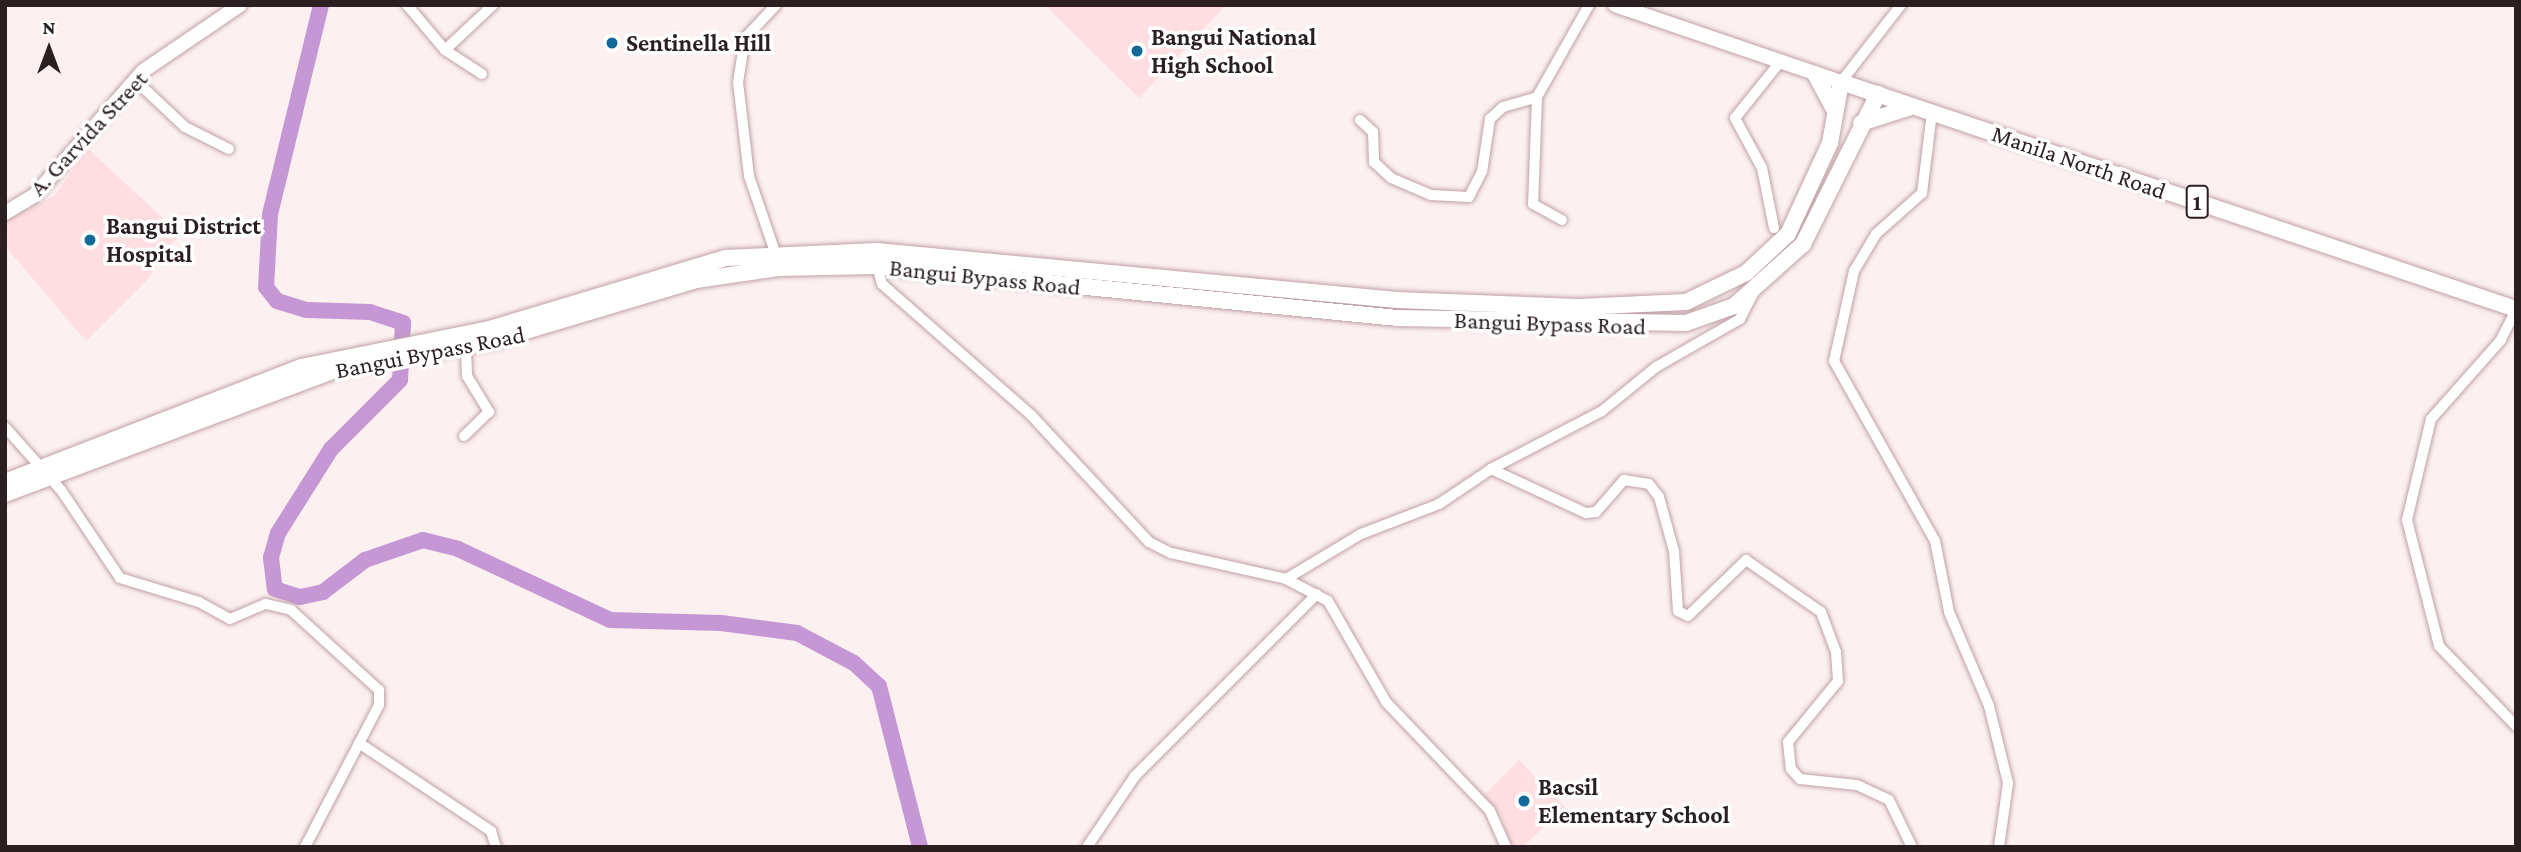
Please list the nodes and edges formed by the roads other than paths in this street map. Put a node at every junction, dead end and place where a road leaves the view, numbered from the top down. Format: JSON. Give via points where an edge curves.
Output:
{"nodes":[{"id":1,"x":240,"y":5,"type":"edge"},
{"id":2,"x":407,"y":5,"type":"edge"},
{"id":3,"x":493,"y":5,"type":"edge"},
{"id":4,"x":776,"y":5,"type":"edge"},
{"id":5,"x":1589,"y":5,"type":"edge"},
{"id":6,"x":1615,"y":5,"type":"edge"},
{"id":7,"x":1901,"y":5,"type":"edge"},
{"id":8,"x":445,"y":50,"type":"junction"},
{"id":9,"x":1780,"y":62,"type":"junction"},
{"id":10,"x":482,"y":74,"type":"dead end"},
{"id":11,"x":1815,"y":74,"type":"junction"},
{"id":12,"x":134,"y":79,"type":"junction"},
{"id":13,"x":1841,"y":82,"type":"junction"},
{"id":14,"x":1878,"y":94,"type":"junction"},
{"id":15,"x":1537,"y":97,"type":"junction"},
{"id":16,"x":1915,"y":106,"type":"junction"},
{"id":17,"x":1932,"y":112,"type":"junction"},
{"id":18,"x":1836,"y":114,"type":"junction"},
{"id":19,"x":1360,"y":120,"type":"dead end"},
{"id":20,"x":1861,"y":123,"type":"junction"},
{"id":21,"x":229,"y":149,"type":"dead end"},
{"id":22,"x":1817,"y":175,"type":"junction"},
{"id":23,"x":1835,"y":182,"type":"junction"},
{"id":24,"x":5,"y":213,"type":"edge"},
{"id":25,"x":1562,"y":220,"type":"dead end"},
{"id":26,"x":1774,"y":228,"type":"dead end"},
{"id":27,"x":876,"y":259,"type":"junction"},
{"id":28,"x":778,"y":261,"type":"junction"},
{"id":29,"x":1754,"y":291,"type":"junction"},
{"id":30,"x":2516,"y":310,"type":"edge"},
{"id":31,"x":465,"y":340,"type":"junction"},
{"id":32,"x":5,"y":427,"type":"edge"},
{"id":33,"x":464,"y":436,"type":"dead end"},
{"id":34,"x":1491,"y":469,"type":"junction"},
{"id":35,"x":44,"y":471,"type":"junction"},
{"id":36,"x":5,"y":482,"type":"edge"},
{"id":37,"x":5,"y":494,"type":"edge"},
{"id":38,"x":1286,"y":579,"type":"junction"},
{"id":39,"x":1317,"y":594,"type":"junction"},
{"id":40,"x":2516,"y":726,"type":"edge"},
{"id":41,"x":359,"y":743,"type":"junction"},
{"id":42,"x":305,"y":847,"type":"edge"},
{"id":43,"x":496,"y":847,"type":"edge"},
{"id":44,"x":1087,"y":847,"type":"edge"},
{"id":45,"x":1506,"y":847,"type":"edge"},
{"id":46,"x":1912,"y":847,"type":"edge"},
{"id":47,"x":2000,"y":847,"type":"edge"}],
"edges":[{"from":1,"to":12,"type":"main road","name":"A. Garvida Street"},
{"from":2,"to":8,"type":"street"},
{"from":3,"to":8,"type":"street"},
{"from":4,"to":28,"type":"street","via":[[745,38],[738,82],[749,176]]},
{"from":5,"to":15,"type":"street"},
{"from":6,"to":9,"type":"main road","number":"1"},
{"from":7,"to":13,"type":"street"},
{"from":8,"to":10,"type":"street"},
{"from":9,"to":11,"type":"main road","number":"1"},
{"from":9,"to":26,"type":"street","via":[[1735,118],[1758,158]]},
{"from":11,"to":13,"type":"main road","number":"1"},
{"from":11,"to":18,"type":"highway"},
{"from":12,"to":21,"type":"street","via":[[185,127]]},
{"from":12,"to":24,"type":"main road","name":"A. Garvida Street","via":[[35,195]]},
{"from":13,"to":14,"type":"highway","name":"Manila North Road","number":"1"},
{"from":13,"to":18,"type":"highway","name":"Bangui Bypass Road"},
{"from":14,"to":16,"type":"highway","name":"Manila North Road","number":"1"},
{"from":14,"to":20,"type":"highway","name":"Bangui Bypass Road"},
{"from":15,"to":19,"type":"street","via":[[1503,107],[1490,119],[1482,172],[1469,197],[1431,195],[1391,178],[1374,163],[1373,132]]},
{"from":15,"to":25,"type":"street","via":[[1533,204]]},
{"from":16,"to":17,"type":"highway","name":"Manila North Road","number":"1"},
{"from":16,"to":20,"type":"highway"},
{"from":17,"to":30,"type":"highway","name":"Manila North Road","number":"1"},
{"from":17,"to":47,"type":"street","via":[[1922,193],[1876,234],[1854,271],[1834,361],[1935,541],[1949,612],[1989,706],[2008,783]]},
{"from":18,"to":22,"type":"highway","name":"Bangui Bypass Road"},
{"from":20,"to":23,"type":"highway","name":"Bangui Bypass Road"},
{"from":22,"to":23,"type":"highway"},
{"from":22,"to":27,"type":"highway","name":"Bangui Bypass Road","via":[[1788,234],[1746,273],[1704,297],[1653,306],[1397,300]]},
{"from":23,"to":29,"type":"highway","name":"Bangui Bypass Road","via":[[1803,244]]},
{"from":27,"to":28,"type":"highway","name":"Bangui Bypass Road"},
{"from":27,"to":29,"type":"highway","name":"Bangui Bypass Road","via":[[1337,313],[1586,326],[1686,323],[1714,315]]},
{"from":27,"to":38,"type":"street","via":[[883,284],[1031,415],[1149,542],[1171,553]]},
{"from":28,"to":31,"type":"highway","name":"Bangui Bypass Road"},
{"from":29,"to":34,"type":"street","via":[[1746,313],[1728,328],[1656,367],[1546,444]]},
{"from":30,"to":40,"type":"street","via":[[2501,340],[2431,419],[2407,520],[2439,646]]},
{"from":31,"to":33,"type":"street","via":[[467,376],[489,412]]},
{"from":31,"to":35,"type":"highway","name":"Bangui Bypass Road","via":[[263,380]]},
{"from":32,"to":35,"type":"street"},
{"from":34,"to":38,"type":"street","via":[[1439,504],[1361,534]]},
{"from":34,"to":46,"type":"street","via":[[1586,513],[1596,512],[1624,481],[1649,484],[1665,512],[1678,611],[1688,616],[1746,560],[1821,612],[1836,652],[1838,681],[1788,742],[1791,769],[1800,779],[1857,785],[1889,800]]},
{"from":35,"to":36,"type":"highway","name":"Bangui Bypass Road"},
{"from":35,"to":37,"type":"highway","name":"Bangui Bypass Road"},
{"from":35,"to":41,"type":"street","via":[[120,578],[199,602],[230,619],[266,604],[283,606],[319,632],[379,690],[379,705]]},
{"from":38,"to":39,"type":"street"},
{"from":39,"to":44,"type":"street","via":[[1135,776]]},
{"from":39,"to":45,"type":"street","via":[[1340,616],[1386,702],[1490,811]]},
{"from":41,"to":42,"type":"street"},
{"from":41,"to":43,"type":"street","via":[[491,831]]}]}
